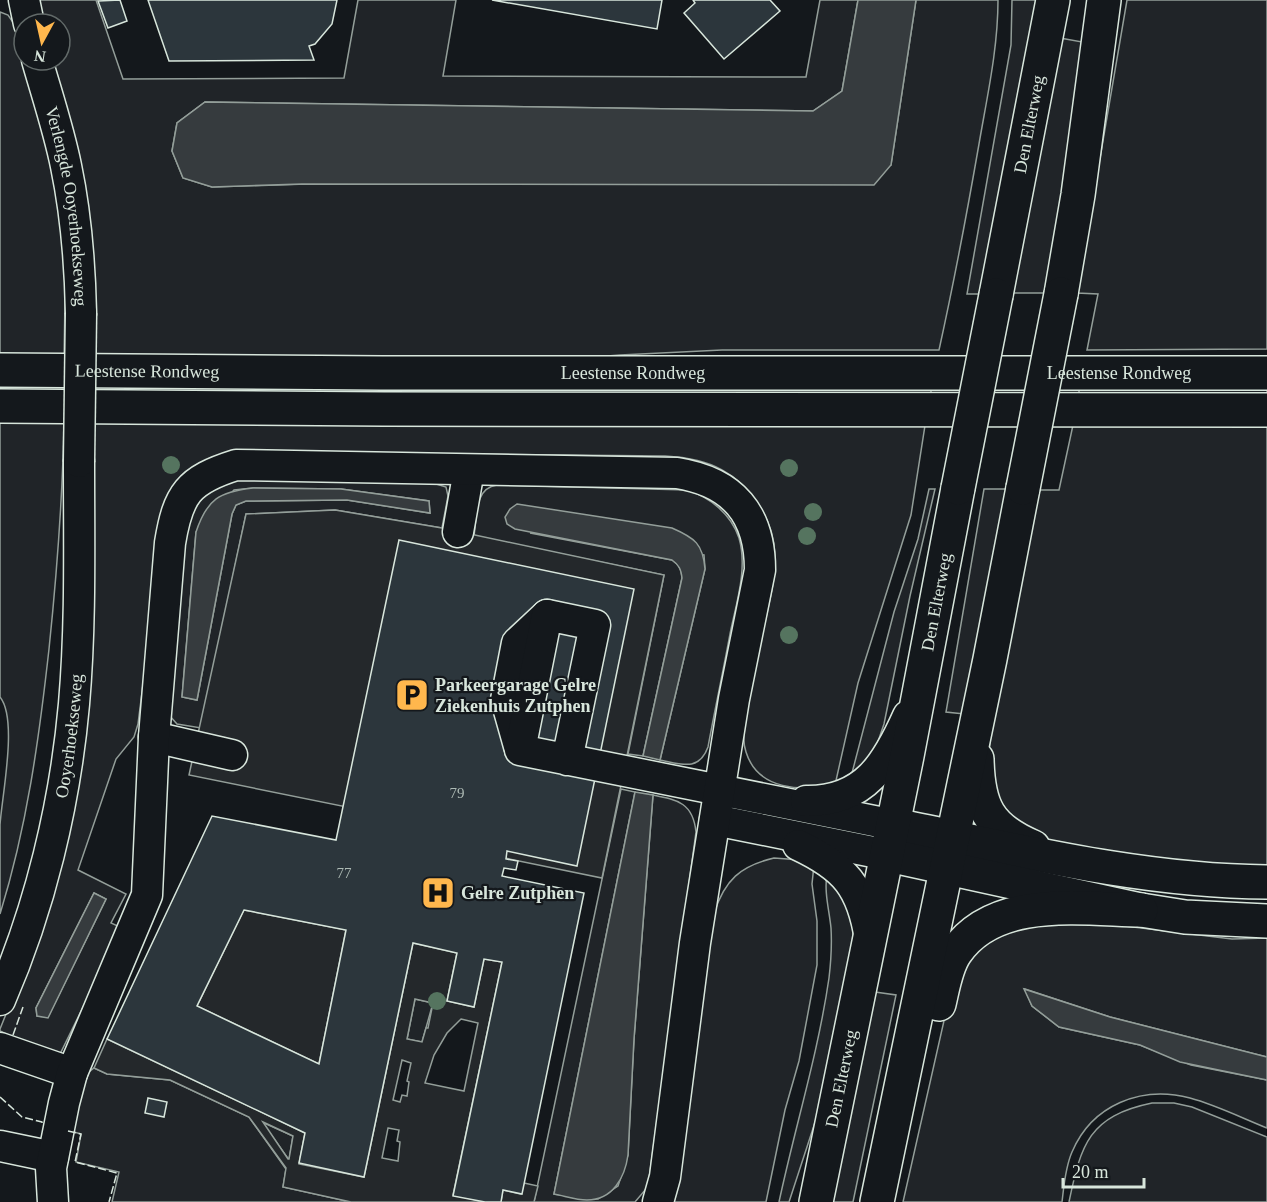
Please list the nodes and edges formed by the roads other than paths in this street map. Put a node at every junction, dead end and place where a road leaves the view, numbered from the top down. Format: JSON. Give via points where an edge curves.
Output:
{"nodes":[{"id":1,"x":1053,"y":0,"type":"edge"},
{"id":2,"x":1104,"y":0,"type":"edge"},
{"id":3,"x":1114,"y":0,"type":"edge"},
{"id":4,"x":40,"y":72,"type":"edge"},
{"id":5,"x":1094,"y":79,"type":"junction"},
{"id":6,"x":0,"y":370,"type":"edge"},
{"id":7,"x":1267,"y":373,"type":"edge"},
{"id":8,"x":0,"y":406,"type":"edge"},
{"id":9,"x":1267,"y":410,"type":"edge"},
{"id":10,"x":79,"y":462,"type":"joint"},
{"id":11,"x":469,"y":470,"type":"junction"},
{"id":12,"x":458,"y":532,"type":"dead end"},
{"id":13,"x":920,"y":690,"type":"junction"},
{"id":14,"x":981,"y":704,"type":"junction"},
{"id":15,"x":154,"y":737,"type":"junction"},
{"id":16,"x":232,"y":755,"type":"dead end"},
{"id":17,"x":580,"y":762,"type":"junction"},
{"id":18,"x":720,"y":790,"type":"junction"},
{"id":19,"x":761,"y":798,"type":"junction"},
{"id":20,"x":715,"y":820,"type":"junction"},
{"id":21,"x":756,"y":828,"type":"junction"},
{"id":22,"x":891,"y":840,"type":"junction"},
{"id":23,"x":950,"y":852,"type":"junction"},
{"id":24,"x":1074,"y":861,"type":"junction"},
{"id":25,"x":1267,"y":882,"type":"edge"},
{"id":26,"x":1141,"y":910,"type":"junction"},
{"id":27,"x":1267,"y":921,"type":"edge"},
{"id":28,"x":870,"y":940,"type":"junction"},
{"id":29,"x":0,"y":1000,"type":"edge"},
{"id":30,"x":0,"y":1048,"type":"edge"},
{"id":31,"x":72,"y":1073,"type":"junction"},
{"id":32,"x":0,"y":1146,"type":"edge"},
{"id":33,"x":53,"y":1157,"type":"junction"},
{"id":34,"x":53,"y":1202,"type":"edge"},
{"id":35,"x":658,"y":1202,"type":"edge"},
{"id":36,"x":816,"y":1202,"type":"edge"},
{"id":37,"x":877,"y":1202,"type":"edge"},
{"id":38,"x":898,"y":1202,"type":"edge"}],
"edges":[{"from":1,"to":13,"type":"main road","name":"Den Elterweg","bridge":true},
{"from":2,"to":5,"type":"main road"},
{"from":3,"to":5,"type":"main road"},
{"from":4,"to":10,"type":"street","name":"Verlengde Ooyerhoekseweg","bridge":true,"via":[[66,164],[78,257]]},
{"from":5,"to":14,"type":"main road","bridge":true,"via":[[1061,294]]},
{"from":6,"to":7,"type":"main road","name":"Leestense Rondweg"},
{"from":8,"to":9,"type":"main road","name":"Leestense Rondweg"},
{"from":10,"to":29,"type":"street","name":"Ooyerhoekseweg","via":[[70,736],[41,883]]},
{"from":11,"to":12,"type":"street"},
{"from":11,"to":15,"type":"street","via":[[236,465],[196,481],[184,497],[171,534]]},
{"from":11,"to":18,"type":"street","via":[[677,473],[717,484],[746,512],[760,550],[760,570]]},
{"from":13,"to":19,"type":"street","via":[[895,745],[861,787],[828,800]]},
{"from":13,"to":22,"type":"main road","name":"Den Elterweg"},
{"from":14,"to":23,"type":"main road"},
{"from":14,"to":24,"type":"main road","via":[[977,757],[978,786],[984,807],[1001,828],[1017,839]]},
{"from":15,"to":16,"type":"street"},
{"from":15,"to":31,"type":"street","via":[[147,895]]},
{"from":17,"to":17,"type":"street","via":[[595,625],[547,615],[517,643],[506,700],[520,750]]},
{"from":17,"to":18,"type":"street"},
{"from":18,"to":19,"type":"street"},
{"from":18,"to":20,"type":"street"},
{"from":19,"to":22,"type":"street"},
{"from":20,"to":21,"type":"street"},
{"from":20,"to":35,"type":"street","via":[[665,1177]]},
{"from":21,"to":22,"type":"street"},
{"from":21,"to":28,"type":"street","via":[[814,852],[841,871],[862,903]]},
{"from":22,"to":23,"type":"main road"},
{"from":22,"to":28,"type":"main road","name":"Den Elterweg"},
{"from":23,"to":24,"type":"main road"},
{"from":23,"to":26,"type":"main road"},
{"from":23,"to":37,"type":"main road"},
{"from":24,"to":25,"type":"main road","via":[[1171,877]]},
{"from":26,"to":27,"type":"main road","via":[[1185,917]]},
{"from":26,"to":38,"type":"main road","via":[[1016,913],[1005,915],[966,939],[948,968]]},
{"from":28,"to":36,"type":"main road","name":"Den Elterweg"},
{"from":30,"to":31,"type":"street"},
{"from":31,"to":33,"type":"street"},
{"from":32,"to":33,"type":"street"},
{"from":33,"to":34,"type":"street"}]}
